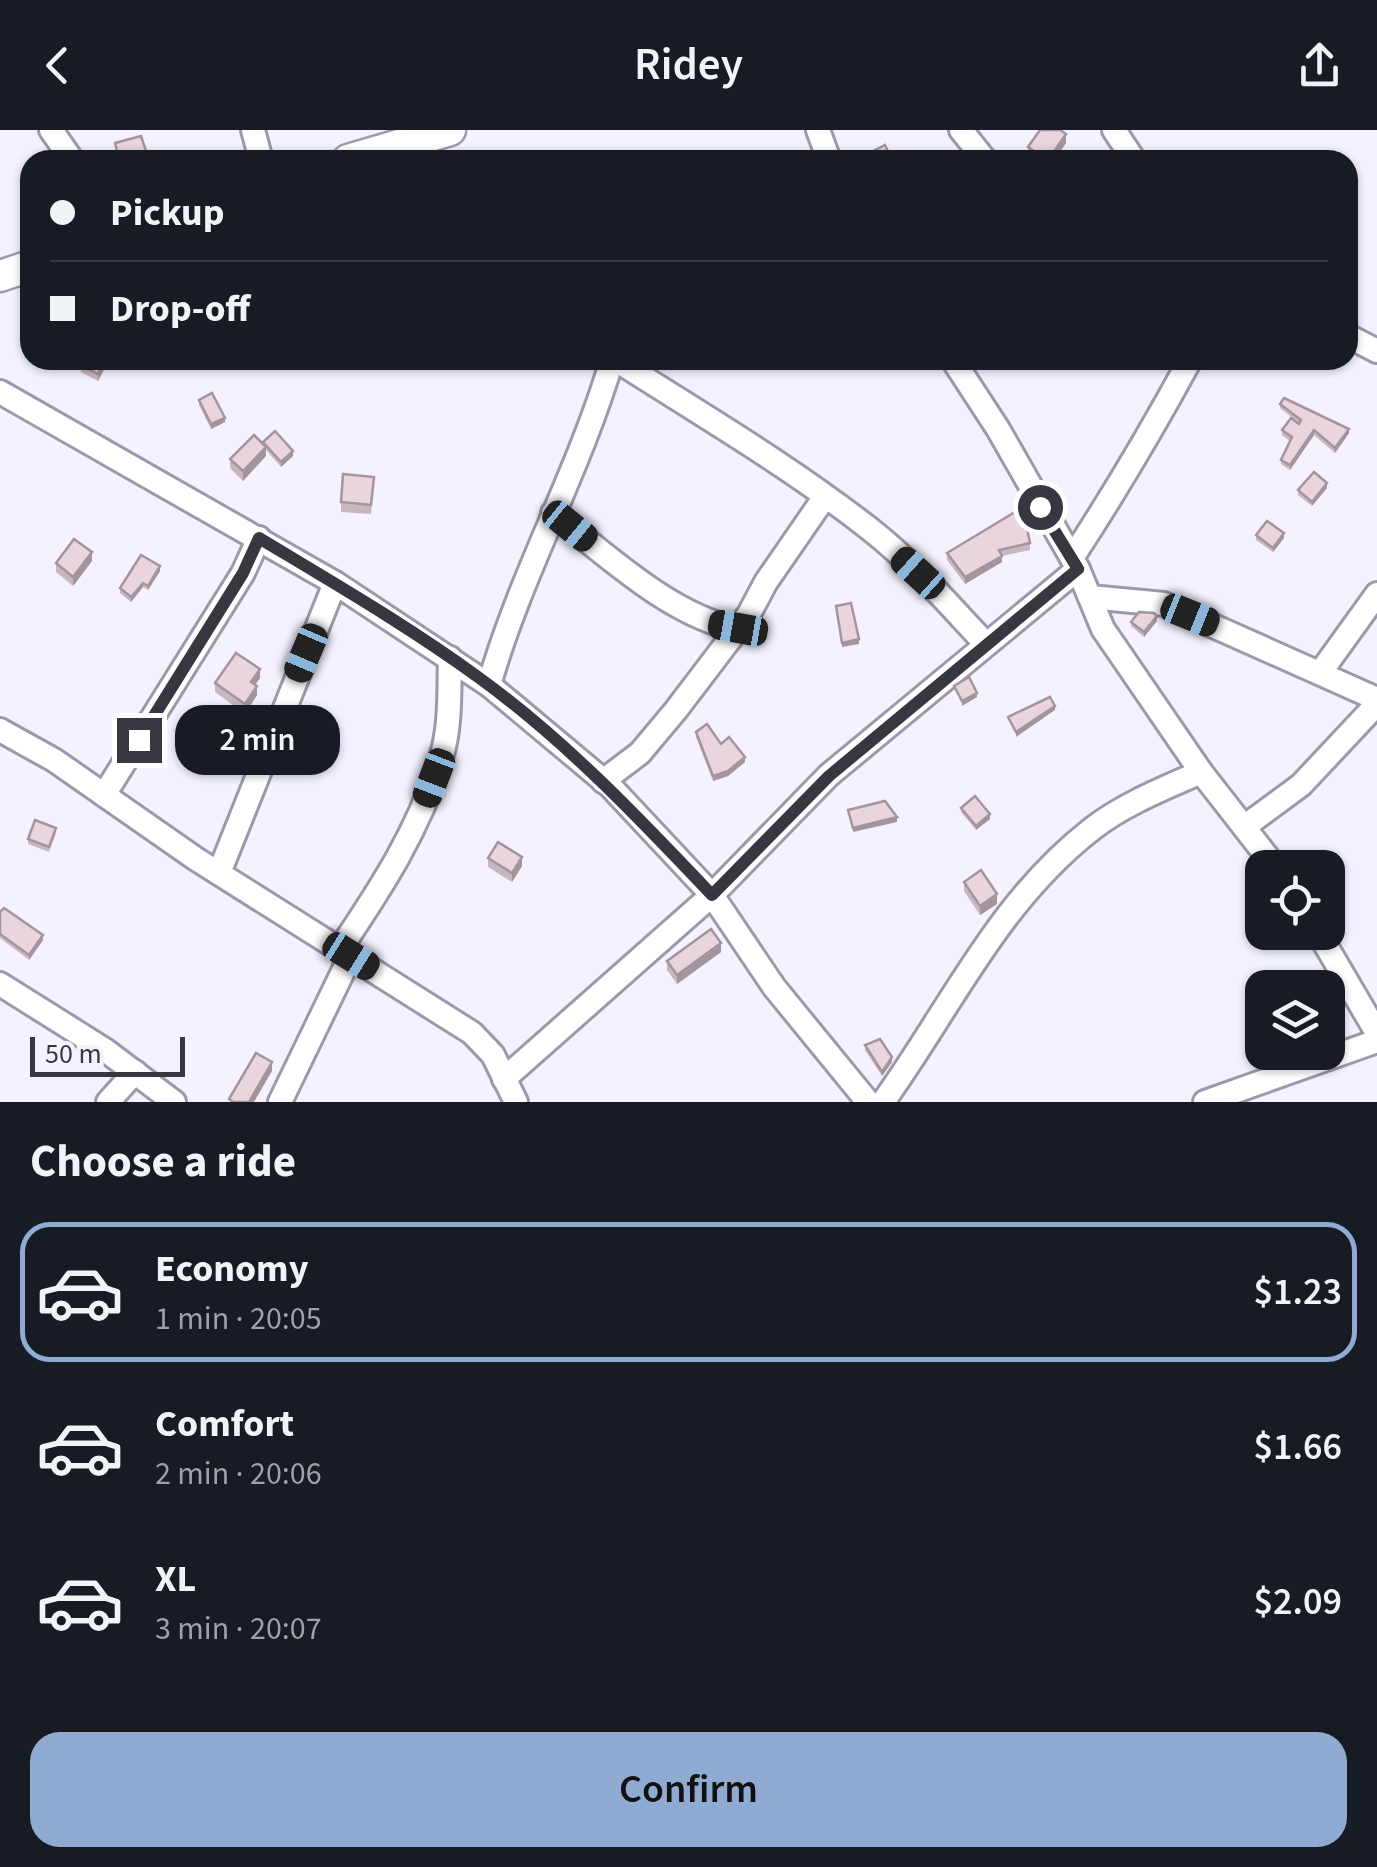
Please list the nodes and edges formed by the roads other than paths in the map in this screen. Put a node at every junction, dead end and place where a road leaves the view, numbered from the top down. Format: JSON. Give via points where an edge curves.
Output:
{"nodes":[{"id":1,"x":450,"y":130,"type":"edge"},
{"id":2,"x":961,"y":130,"type":"edge"},
{"id":3,"x":382,"y":150,"type":"edge"},
{"id":4,"x":977,"y":150,"type":"edge"},
{"id":5,"x":611,"y":370,"type":"edge"},
{"id":6,"x":630,"y":370,"type":"edge"},
{"id":7,"x":960,"y":370,"type":"edge"},
{"id":8,"x":1184,"y":370,"type":"edge"},
{"id":9,"x":0,"y":392,"type":"edge"},
{"id":10,"x":824,"y":498,"type":"junction"},
{"id":11,"x":553,"y":513,"type":"junction"},
{"id":12,"x":259,"y":538,"type":"junction"},
{"id":13,"x":1075,"y":564,"type":"junction"},
{"id":14,"x":335,"y":583,"type":"junction"},
{"id":15,"x":1377,"y":594,"type":"edge"},
{"id":16,"x":1090,"y":597,"type":"junction"},
{"id":17,"x":738,"y":628,"type":"junction"},
{"id":18,"x":985,"y":643,"type":"junction"},
{"id":19,"x":450,"y":658,"type":"junction"},
{"id":20,"x":1320,"y":673,"type":"junction"},
{"id":21,"x":489,"y":685,"type":"junction"},
{"id":22,"x":1377,"y":701,"type":"edge"},
{"id":23,"x":0,"y":730,"type":"edge"},
{"id":24,"x":1202,"y":772,"type":"junction"},
{"id":25,"x":603,"y":781,"type":"junction"},
{"id":26,"x":104,"y":795,"type":"junction"},
{"id":27,"x":1244,"y":827,"type":"junction"},
{"id":28,"x":1262,"y":850,"type":"edge"},
{"id":29,"x":219,"y":873,"type":"junction"},
{"id":30,"x":712,"y":895,"type":"junction"},
{"id":31,"x":1329,"y":950,"type":"edge"},
{"id":32,"x":345,"y":952,"type":"junction"},
{"id":33,"x":0,"y":984,"type":"edge"},
{"id":34,"x":1377,"y":1033,"type":"edge"},
{"id":35,"x":1377,"y":1041,"type":"edge"},
{"id":36,"x":135,"y":1072,"type":"junction"},
{"id":37,"x":505,"y":1092,"type":"edge"},
{"id":38,"x":108,"y":1102,"type":"edge"},
{"id":39,"x":174,"y":1102,"type":"edge"},
{"id":40,"x":280,"y":1102,"type":"edge"},
{"id":41,"x":868,"y":1102,"type":"edge"},
{"id":42,"x":883,"y":1102,"type":"edge"},
{"id":43,"x":1207,"y":1102,"type":"edge"}],
"edges":[{"from":1,"to":3,"type":"street"},
{"from":2,"to":4,"type":"street"},
{"from":5,"to":11,"type":"street"},
{"from":6,"to":10,"type":"street"},
{"from":7,"to":13,"type":"street"},
{"from":8,"to":13,"type":"street"},
{"from":9,"to":12,"type":"street"},
{"from":10,"to":17,"type":"street"},
{"from":10,"to":18,"type":"street","via":[[871,530]]},
{"from":11,"to":17,"type":"street","via":[[676,604]]},
{"from":11,"to":21,"type":"street"},
{"from":12,"to":14,"type":"street"},
{"from":12,"to":26,"type":"street"},
{"from":13,"to":16,"type":"street"},
{"from":13,"to":18,"type":"street"},
{"from":14,"to":19,"type":"street"},
{"from":14,"to":29,"type":"street"},
{"from":15,"to":20,"type":"street"},
{"from":16,"to":20,"type":"street","via":[[1164,604]]},
{"from":16,"to":24,"type":"street","via":[[1103,629]]},
{"from":17,"to":25,"type":"street","via":[[640,753]]},
{"from":18,"to":30,"type":"street","via":[[829,776]]},
{"from":19,"to":21,"type":"street"},
{"from":19,"to":32,"type":"street","via":[[442,756],[392,872]]},
{"from":20,"to":22,"type":"street"},
{"from":21,"to":25,"type":"street"},
{"from":22,"to":27,"type":"street","via":[[1300,785]]},
{"from":23,"to":26,"type":"street"},
{"from":24,"to":27,"type":"street"},
{"from":24,"to":42,"type":"street","via":[[1094,827],[1044,874],[970,964]]},
{"from":25,"to":30,"type":"street"},
{"from":26,"to":29,"type":"street"},
{"from":27,"to":28,"type":"street"},
{"from":29,"to":32,"type":"street"},
{"from":30,"to":37,"type":"street"},
{"from":30,"to":41,"type":"street","via":[[774,988]]},
{"from":31,"to":34,"type":"street"},
{"from":32,"to":37,"type":"street","via":[[472,1033],[493,1056]]},
{"from":32,"to":40,"type":"street"},
{"from":33,"to":36,"type":"street"},
{"from":35,"to":43,"type":"street"},
{"from":36,"to":38,"type":"street"},
{"from":36,"to":39,"type":"street"}]}
